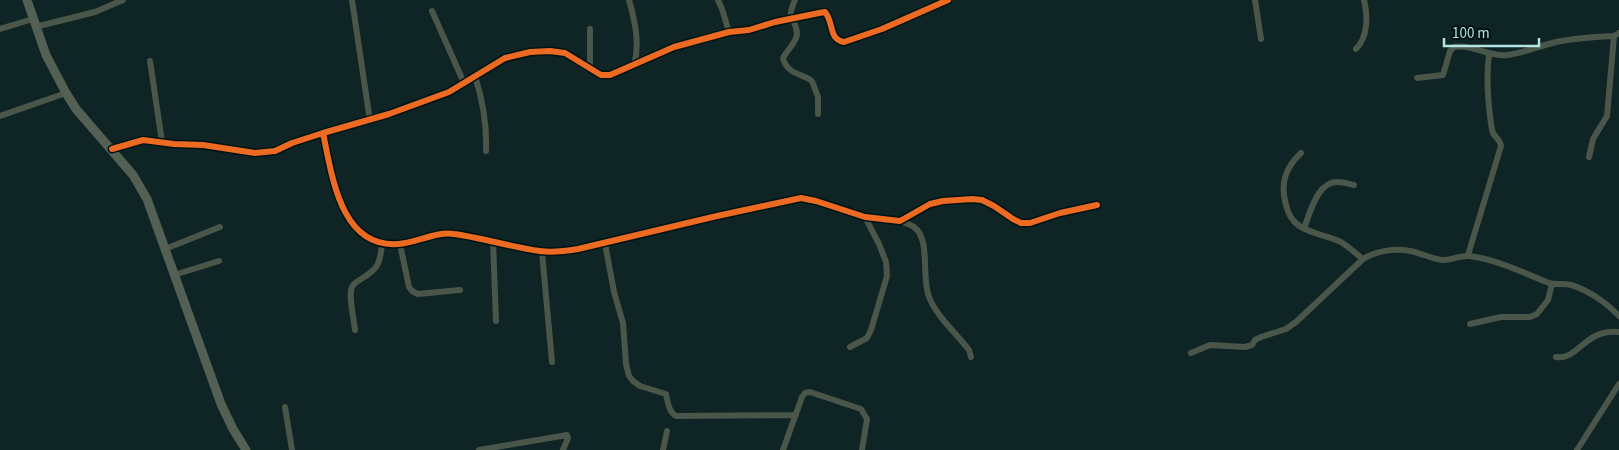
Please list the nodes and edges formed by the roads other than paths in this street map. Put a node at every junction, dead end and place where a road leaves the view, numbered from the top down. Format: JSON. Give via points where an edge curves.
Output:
{"nodes":[{"id":1,"x":27,"y":0,"type":"edge"},
{"id":2,"x":123,"y":0,"type":"edge"},
{"id":3,"x":352,"y":0,"type":"edge"},
{"id":4,"x":630,"y":0,"type":"edge"},
{"id":5,"x":718,"y":0,"type":"edge"},
{"id":6,"x":795,"y":0,"type":"edge"},
{"id":7,"x":948,"y":0,"type":"edge"},
{"id":8,"x":1255,"y":0,"type":"edge"},
{"id":9,"x":1364,"y":0,"type":"edge"},
{"id":10,"x":432,"y":11,"type":"dead end"},
{"id":11,"x":791,"y":18,"type":"junction"},
{"id":12,"x":34,"y":23,"type":"junction"},
{"id":13,"x":0,"y":29,"type":"edge"},
{"id":14,"x":590,"y":29,"type":"dead end"},
{"id":15,"x":729,"y":32,"type":"junction"},
{"id":16,"x":1616,"y":34,"type":"edge"},
{"id":17,"x":1261,"y":39,"type":"dead end"},
{"id":18,"x":1356,"y":49,"type":"dead end"},
{"id":19,"x":1489,"y":54,"type":"junction"},
{"id":20,"x":150,"y":60,"type":"dead end"},
{"id":21,"x":634,"y":65,"type":"junction"},
{"id":22,"x":590,"y":67,"type":"junction"},
{"id":23,"x":475,"y":76,"type":"junction"},
{"id":24,"x":1417,"y":78,"type":"dead end"},
{"id":25,"x":464,"y":83,"type":"junction"},
{"id":26,"x":66,"y":92,"type":"junction"},
{"id":27,"x":818,"y":114,"type":"dead end"},
{"id":28,"x":0,"y":116,"type":"edge"},
{"id":29,"x":370,"y":120,"type":"junction"},
{"id":30,"x":323,"y":133,"type":"junction"},
{"id":31,"x":162,"y":142,"type":"junction"},
{"id":32,"x":112,"y":149,"type":"junction"},
{"id":33,"x":486,"y":151,"type":"dead end"},
{"id":34,"x":1301,"y":153,"type":"dead end"},
{"id":35,"x":1589,"y":157,"type":"dead end"},
{"id":36,"x":1354,"y":185,"type":"dead end"},
{"id":37,"x":1096,"y":205,"type":"dead end"},
{"id":38,"x":865,"y":217,"type":"junction"},
{"id":39,"x":900,"y":221,"type":"junction"},
{"id":40,"x":220,"y":227,"type":"dead end"},
{"id":41,"x":1304,"y":228,"type":"junction"},
{"id":42,"x":493,"y":241,"type":"junction"},
{"id":43,"x":604,"y":242,"type":"junction"},
{"id":44,"x":382,"y":244,"type":"junction"},
{"id":45,"x":400,"y":244,"type":"junction"},
{"id":46,"x":166,"y":250,"type":"junction"},
{"id":47,"x":542,"y":252,"type":"junction"},
{"id":48,"x":1468,"y":255,"type":"junction"},
{"id":49,"x":1362,"y":259,"type":"junction"},
{"id":50,"x":219,"y":261,"type":"dead end"},
{"id":51,"x":174,"y":275,"type":"junction"},
{"id":52,"x":1552,"y":284,"type":"junction"},
{"id":53,"x":460,"y":290,"type":"dead end"},
{"id":54,"x":1619,"y":316,"type":"edge"},
{"id":55,"x":496,"y":321,"type":"dead end"},
{"id":56,"x":1470,"y":324,"type":"dead end"},
{"id":57,"x":355,"y":330,"type":"dead end"},
{"id":58,"x":1619,"y":332,"type":"edge"},
{"id":59,"x":850,"y":347,"type":"dead end"},
{"id":60,"x":1191,"y":353,"type":"dead end"},
{"id":61,"x":971,"y":357,"type":"dead end"},
{"id":62,"x":1556,"y":357,"type":"dead end"},
{"id":63,"x":552,"y":362,"type":"dead end"},
{"id":64,"x":1619,"y":384,"type":"edge"},
{"id":65,"x":286,"y":407,"type":"dead end"},
{"id":66,"x":796,"y":415,"type":"junction"},
{"id":67,"x":666,"y":432,"type":"dead end"},
{"id":68,"x":243,"y":448,"type":"edge"},
{"id":69,"x":292,"y":450,"type":"edge"},
{"id":70,"x":479,"y":450,"type":"edge"},
{"id":71,"x":563,"y":450,"type":"edge"},
{"id":72,"x":663,"y":450,"type":"edge"},
{"id":73,"x":783,"y":450,"type":"edge"},
{"id":74,"x":862,"y":450,"type":"edge"},
{"id":75,"x":1577,"y":450,"type":"edge"}],
"edges":[{"from":1,"to":12,"type":"street"},
{"from":2,"to":12,"type":"street","via":[[95,12]]},
{"from":3,"to":29,"type":"street"},
{"from":4,"to":21,"type":"street","via":[[636,24]]},
{"from":5,"to":15,"type":"street"},
{"from":6,"to":11,"type":"street"},
{"from":7,"to":11,"type":"street","via":[[844,42],[833,35],[825,12]]},
{"from":8,"to":17,"type":"street"},
{"from":9,"to":18,"type":"street","via":[[1365,34]]},
{"from":10,"to":25,"type":"street"},
{"from":11,"to":15,"type":"street"},
{"from":11,"to":27,"type":"street","via":[[797,34],[783,58],[788,69],[812,81],[818,97]]},
{"from":12,"to":13,"type":"street"},
{"from":12,"to":26,"type":"street","via":[[46,55]]},
{"from":14,"to":22,"type":"street"},
{"from":15,"to":21,"type":"street","via":[[674,46]]},
{"from":16,"to":19,"type":"street","via":[[1556,42],[1506,55]]},
{"from":16,"to":35,"type":"street","via":[[1607,116],[1593,139]]},
{"from":19,"to":24,"type":"street","via":[[1478,48],[1454,47],[1443,75]]},
{"from":19,"to":48,"type":"street","via":[[1487,73],[1492,131],[1501,146]]},
{"from":20,"to":31,"type":"street"},
{"from":21,"to":22,"type":"street","via":[[610,75],[602,75]]},
{"from":22,"to":23,"type":"street","via":[[565,54],[530,52],[505,58]]},
{"from":23,"to":25,"type":"street"},
{"from":23,"to":33,"type":"street","via":[[487,126]]},
{"from":25,"to":29,"type":"street","via":[[449,92]]},
{"from":26,"to":28,"type":"street"},
{"from":26,"to":32,"type":"street","via":[[76,109]]},
{"from":29,"to":30,"type":"street"},
{"from":30,"to":31,"type":"street","via":[[266,153]]},
{"from":30,"to":44,"type":"street","via":[[344,211],[368,238]]},
{"from":31,"to":32,"type":"street","via":[[143,140]]},
{"from":32,"to":46,"type":"street","via":[[147,199]]},
{"from":34,"to":41,"type":"street","via":[[1287,170],[1283,183],[1289,214],[1296,224]]},
{"from":36,"to":41,"type":"street","via":[[1338,182],[1324,188]]},
{"from":37,"to":39,"type":"street","via":[[1022,224],[994,206],[972,198],[930,204]]},
{"from":38,"to":39,"type":"street"},
{"from":38,"to":43,"type":"street","via":[[801,198]]},
{"from":38,"to":59,"type":"street","via":[[880,244],[887,276],[867,338]]},
{"from":39,"to":61,"type":"street","via":[[913,226],[923,238],[924,274],[930,299]]},
{"from":40,"to":46,"type":"street"},
{"from":41,"to":49,"type":"street","via":[[1341,242]]},
{"from":42,"to":45,"type":"street","via":[[451,233]]},
{"from":42,"to":47,"type":"street"},
{"from":42,"to":55,"type":"street"},
{"from":43,"to":47,"type":"street","via":[[562,252]]},
{"from":43,"to":66,"type":"street","via":[[623,322],[626,364],[633,381],[666,394],[672,414],[676,416]]},
{"from":44,"to":45,"type":"street"},
{"from":44,"to":57,"type":"street","via":[[377,267],[352,287],[350,295]]},
{"from":45,"to":53,"type":"street","via":[[412,292]]},
{"from":46,"to":51,"type":"street"},
{"from":47,"to":63,"type":"street"},
{"from":48,"to":49,"type":"street","via":[[1442,260],[1399,250],[1371,254]]},
{"from":48,"to":52,"type":"street"},
{"from":49,"to":60,"type":"street","via":[[1286,329],[1261,337],[1245,347],[1210,346]]},
{"from":50,"to":51,"type":"street"},
{"from":51,"to":68,"type":"street","via":[[221,404]]},
{"from":52,"to":54,"type":"street","via":[[1569,284],[1580,289]]},
{"from":52,"to":56,"type":"street","via":[[1548,300],[1537,314]]},
{"from":58,"to":62,"type":"street","via":[[1593,336],[1572,354]]},
{"from":64,"to":75,"type":"street"},
{"from":65,"to":69,"type":"street"},
{"from":66,"to":73,"type":"street"},
{"from":66,"to":74,"type":"street","via":[[802,397],[810,392],[861,409],[867,419]]},
{"from":67,"to":72,"type":"street"},
{"from":70,"to":71,"type":"street","via":[[567,435]]}]}
